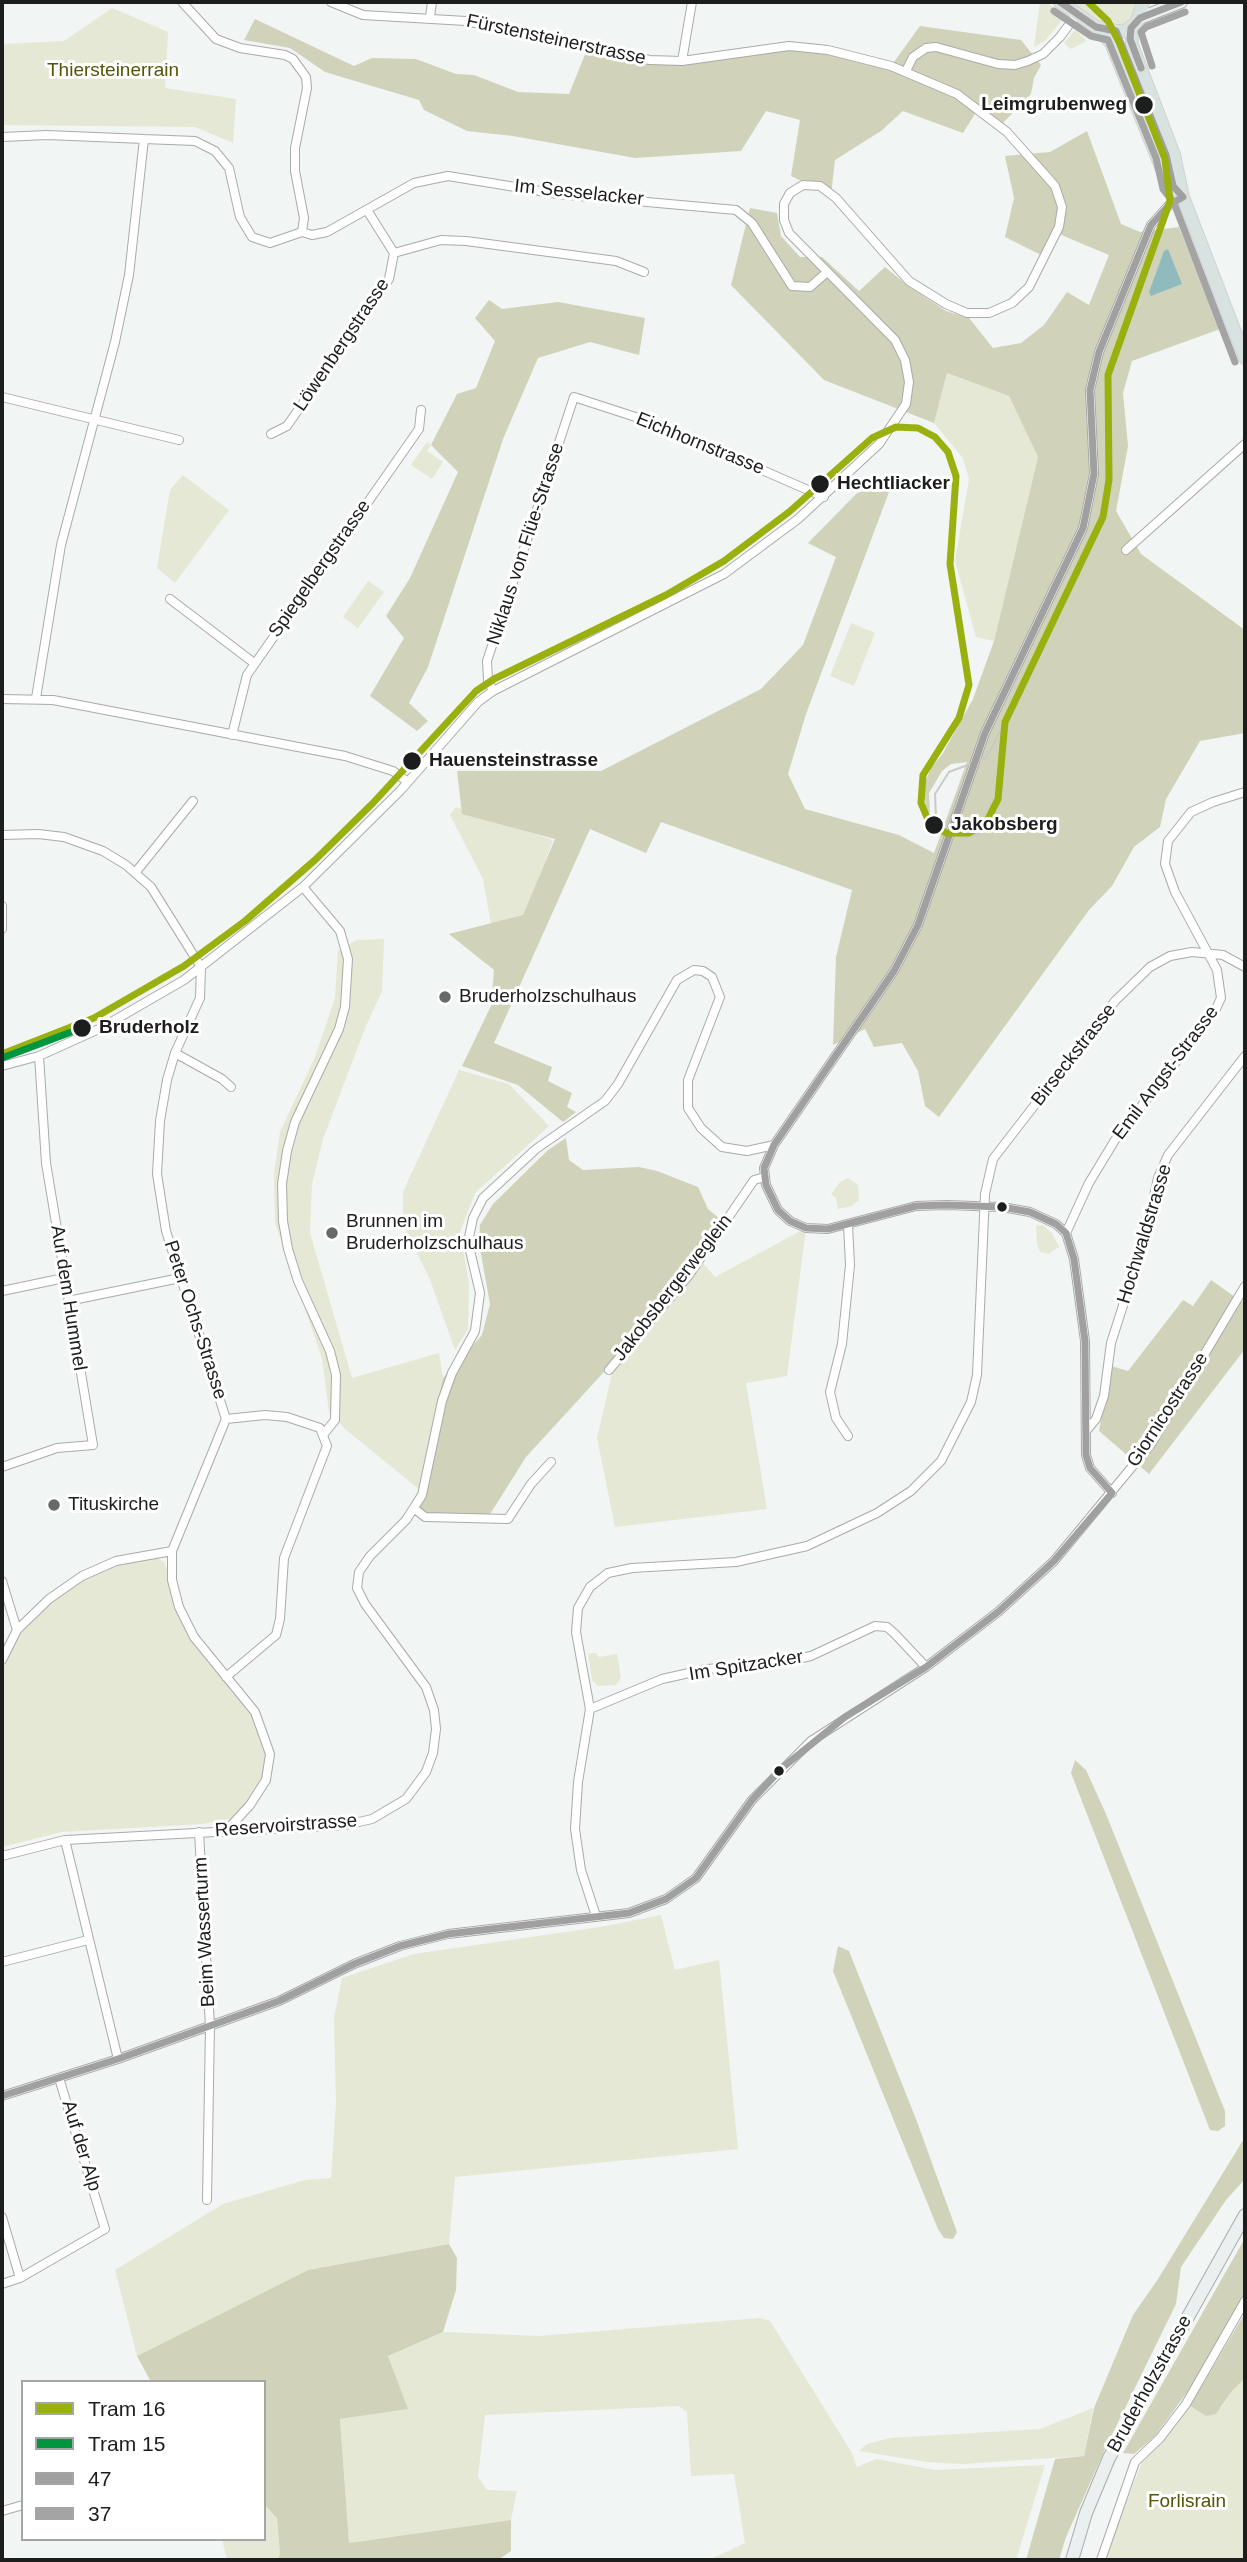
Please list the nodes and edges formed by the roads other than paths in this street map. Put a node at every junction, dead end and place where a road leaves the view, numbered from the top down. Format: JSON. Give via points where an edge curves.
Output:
{"nodes":[{"id":1,"x":182,"y":2,"type":"edge"},
{"id":2,"x":331,"y":2,"type":"edge"},
{"id":3,"x":432,"y":2,"type":"edge"},
{"id":4,"x":692,"y":2,"type":"edge"},
{"id":5,"x":1059,"y":2,"type":"edge"},
{"id":6,"x":1143,"y":2,"type":"edge"},
{"id":7,"x":1181,"y":2,"type":"edge"},
{"id":8,"x":1077,"y":14,"type":"junction"},
{"id":9,"x":430,"y":17,"type":"junction"},
{"id":10,"x":1135,"y":23,"type":"junction"},
{"id":11,"x":1096,"y":27,"type":"junction"},
{"id":12,"x":682,"y":61,"type":"junction"},
{"id":13,"x":906,"y":71,"type":"junction"},
{"id":14,"x":2,"y":137,"type":"edge"},
{"id":15,"x":144,"y":139,"type":"junction"},
{"id":16,"x":1183,"y":197,"type":"junction"},
{"id":17,"x":367,"y":210,"type":"junction"},
{"id":18,"x":302,"y":232,"type":"junction"},
{"id":19,"x":394,"y":253,"type":"junction"},
{"id":20,"x":644,"y":272,"type":"dead end"},
{"id":21,"x":826,"y":273,"type":"junction"},
{"id":22,"x":1245,"y":358,"type":"edge"},
{"id":23,"x":2,"y":397,"type":"edge"},
{"id":24,"x":573,"y":397,"type":"joint"},
{"id":25,"x":421,"y":410,"type":"dead end"},
{"id":26,"x":95,"y":419,"type":"junction"},
{"id":27,"x":271,"y":434,"type":"dead end"},
{"id":28,"x":179,"y":440,"type":"dead end"},
{"id":29,"x":1245,"y":444,"type":"edge"},
{"id":30,"x":824,"y":497,"type":"junction"},
{"id":31,"x":1126,"y":550,"type":"dead end"},
{"id":32,"x":170,"y":599,"type":"dead end"},
{"id":33,"x":254,"y":663,"type":"junction"},
{"id":34,"x":493,"y":691,"type":"junction"},
{"id":35,"x":36,"y":698,"type":"junction"},
{"id":36,"x":2,"y":699,"type":"edge"},
{"id":37,"x":232,"y":735,"type":"junction"},
{"id":38,"x":408,"y":782,"type":"junction"},
{"id":39,"x":1245,"y":792,"type":"edge"},
{"id":40,"x":193,"y":801,"type":"dead end"},
{"id":41,"x":2,"y":835,"type":"edge"},
{"id":42,"x":135,"y":873,"type":"junction"},
{"id":43,"x":303,"y":887,"type":"junction"},
{"id":44,"x":2,"y":906,"type":"edge"},
{"id":45,"x":2,"y":929,"type":"edge"},
{"id":46,"x":1209,"y":953,"type":"junction"},
{"id":47,"x":201,"y":967,"type":"junction"},
{"id":48,"x":1245,"y":967,"type":"edge"},
{"id":49,"x":174,"y":1053,"type":"junction"},
{"id":50,"x":39,"y":1056,"type":"junction"},
{"id":51,"x":1245,"y":1056,"type":"edge"},
{"id":52,"x":2,"y":1066,"type":"edge"},
{"id":53,"x":231,"y":1087,"type":"dead end"},
{"id":54,"x":774,"y":1145,"type":"junction"},
{"id":55,"x":765,"y":1177,"type":"junction"},
{"id":56,"x":985,"y":1205,"type":"junction"},
{"id":57,"x":848,"y":1225,"type":"junction"},
{"id":58,"x":1066,"y":1233,"type":"junction"},
{"id":59,"x":64,"y":1278,"type":"junction"},
{"id":60,"x":180,"y":1278,"type":"junction"},
{"id":61,"x":1245,"y":1286,"type":"edge"},
{"id":62,"x":2,"y":1291,"type":"edge"},
{"id":63,"x":68,"y":1300,"type":"junction"},
{"id":64,"x":609,"y":1370,"type":"dead end"},
{"id":65,"x":226,"y":1419,"type":"junction"},
{"id":66,"x":1086,"y":1430,"type":"junction"},
{"id":67,"x":324,"y":1434,"type":"junction"},
{"id":68,"x":848,"y":1436,"type":"dead end"},
{"id":69,"x":551,"y":1462,"type":"dead end"},
{"id":70,"x":2,"y":1467,"type":"edge"},
{"id":71,"x":1112,"y":1493,"type":"junction"},
{"id":72,"x":415,"y":1509,"type":"junction"},
{"id":73,"x":172,"y":1551,"type":"junction"},
{"id":74,"x":2,"y":1581,"type":"edge"},
{"id":75,"x":17,"y":1630,"type":"junction"},
{"id":76,"x":2,"y":1660,"type":"edge"},
{"id":77,"x":926,"y":1667,"type":"junction"},
{"id":78,"x":226,"y":1677,"type":"junction"},
{"id":79,"x":590,"y":1709,"type":"junction"},
{"id":80,"x":226,"y":1831,"type":"junction"},
{"id":81,"x":199,"y":1832,"type":"junction"},
{"id":82,"x":65,"y":1840,"type":"junction"},
{"id":83,"x":2,"y":1856,"type":"edge"},
{"id":84,"x":596,"y":1916,"type":"junction"},
{"id":85,"x":88,"y":1940,"type":"junction"},
{"id":86,"x":2,"y":1962,"type":"edge"},
{"id":87,"x":210,"y":2026,"type":"junction"},
{"id":88,"x":118,"y":2059,"type":"junction"},
{"id":89,"x":60,"y":2078,"type":"junction"},
{"id":90,"x":2,"y":2096,"type":"edge"},
{"id":91,"x":207,"y":2200,"type":"dead end"},
{"id":92,"x":1245,"y":2215,"type":"edge"},
{"id":93,"x":2,"y":2217,"type":"edge"},
{"id":94,"x":20,"y":2278,"type":"junction"},
{"id":95,"x":2,"y":2284,"type":"edge"},
{"id":96,"x":1245,"y":2301,"type":"edge"},
{"id":97,"x":21,"y":2506,"type":"edge"},
{"id":98,"x":2,"y":2511,"type":"edge"},
{"id":99,"x":1072,"y":2560,"type":"edge"},
{"id":100,"x":1101,"y":2560,"type":"edge"}],
"edges":[{"from":1,"to":18,"type":"street","via":[[216,39],[285,55],[306,76],[295,148]]},
{"from":2,"to":9,"type":"street","name":"Fürstensteinerstrasse","via":[[382,18]]},
{"from":3,"to":9,"type":"street"},
{"from":4,"to":12,"type":"street"},
{"from":5,"to":8,"type":"main road"},
{"from":6,"to":10,"type":"main road"},
{"from":7,"to":10,"type":"main road"},
{"from":8,"to":11,"type":"main road"},
{"from":8,"to":13,"type":"street","via":[[1043,54],[1028,61],[998,64],[936,47],[918,51]]},
{"from":9,"to":12,"type":"street","name":"Fürstensteinerstrasse","via":[[650,60]]},
{"from":10,"to":11,"type":"main road","via":[[1116,32]]},
{"from":10,"to":16,"type":"main road","via":[[1132,45],[1174,155]]},
{"from":11,"to":16,"type":"main road","via":[[1111,43],[1161,167]]},
{"from":12,"to":13,"type":"street","name":"Fürstensteinerstrasse","via":[[789,46],[828,50]]},
{"from":13,"to":21,"type":"street","via":[[957,94],[985,113],[1042,169],[1055,186],[1062,207],[1056,236],[1030,286],[1012,303],[989,313],[967,313],[909,281],[836,198],[820,186],[803,185],[790,193],[784,204],[784,220],[789,233]]},
{"from":14,"to":15,"type":"street"},
{"from":15,"to":18,"type":"street","via":[[195,142],[215,151],[229,168],[242,223],[252,237],[270,243]]},
{"from":15,"to":26,"type":"street","via":[[129,275]]},
{"from":16,"to":22,"type":"main road"},
{"from":16,"to":54,"type":"street","via":[[1151,225],[1099,352],[1090,390],[1094,474],[1083,528],[985,733],[918,925],[894,971]]},
{"from":17,"to":18,"type":"street","name":"Im Sesselacker","via":[[327,232]]},
{"from":17,"to":19,"type":"street","name":"Löwenbergstrasse"},
{"from":17,"to":21,"type":"street","name":"Im Sesselacker","via":[[433,176],[558,194],[724,207],[752,223],[792,286],[810,287]]},
{"from":19,"to":20,"type":"street","via":[[441,240],[466,241],[616,261]]},
{"from":19,"to":27,"type":"street","name":"Löwenbergstrasse","via":[[381,293],[287,426]]},
{"from":21,"to":30,"type":"street","via":[[895,340],[909,382],[906,404],[890,431]]},
{"from":23,"to":26,"type":"street"},
{"from":24,"to":30,"type":"street","name":"Eichhornstrasse","via":[[654,423]]},
{"from":24,"to":34,"type":"street","name":"Niklaus von Flüe-Strasse","via":[[487,661]]},
{"from":25,"to":33,"type":"street","name":"Spiegelbergstrasse","via":[[419,429]]},
{"from":26,"to":28,"type":"street"},
{"from":26,"to":35,"type":"street","via":[[61,545]]},
{"from":29,"to":31,"type":"street"},
{"from":30,"to":34,"type":"street","via":[[762,548],[701,587]]},
{"from":32,"to":33,"type":"street"},
{"from":33,"to":37,"type":"street","name":"Spiegelbergstrasse","via":[[241,690]]},
{"from":34,"to":38,"type":"street"},
{"from":35,"to":36,"type":"street"},
{"from":35,"to":37,"type":"street"},
{"from":37,"to":38,"type":"street","via":[[345,756],[393,771]]},
{"from":38,"to":43,"type":"street"},
{"from":39,"to":46,"type":"street","name":"Emil Angst-Strasse","via":[[1192,813],[1168,841],[1165,864],[1175,892]]},
{"from":40,"to":42,"type":"street"},
{"from":41,"to":42,"type":"street","via":[[64,837],[103,851]]},
{"from":42,"to":47,"type":"street","via":[[151,887]]},
{"from":43,"to":47,"type":"street"},
{"from":43,"to":67,"type":"street","via":[[340,931],[348,960],[345,1007],[295,1122],[282,1184],[288,1249],[336,1375],[335,1420]]},
{"from":44,"to":45,"type":"street"},
{"from":46,"to":48,"type":"street"},
{"from":46,"to":56,"type":"street","name":"Birseckstrasse","via":[[1170,956],[1150,967],[1115,1001],[993,1159]]},
{"from":46,"to":58,"type":"street","name":"Emil Angst-Strasse","via":[[1222,986],[1214,1013],[1115,1140],[1088,1183]]},
{"from":47,"to":49,"type":"street","name":"Peter Ochs-Strasse","via":[[200,998]]},
{"from":47,"to":50,"type":"street","via":[[134,1010]]},
{"from":49,"to":53,"type":"street"},
{"from":49,"to":60,"type":"street","name":"Peter Ochs-Strasse","via":[[159,1121],[157,1174],[166,1231]]},
{"from":50,"to":52,"type":"street"},
{"from":50,"to":59,"type":"street","name":"Auf dem Hummel","via":[[46,1163]]},
{"from":51,"to":66,"type":"street","name":"Hochwaldstrasse","via":[[1168,1155],[1157,1178],[1144,1240],[1111,1343],[1104,1396],[1096,1419]]},
{"from":54,"to":55,"type":"street","via":[[766,1159]]},
{"from":54,"to":72,"type":"street","name":"Reservoirstrasse","via":[[747,1151],[722,1147],[688,1108],[688,1080],[720,991],[703,971],[684,974],[605,1101],[536,1149],[483,1198],[472,1218],[468,1242],[480,1312],[442,1401]]},
{"from":55,"to":57,"type":"street","via":[[770,1196],[790,1221],[828,1229]]},
{"from":55,"to":64,"type":"street","name":"Jakobsbergerweglein","via":[[754,1180],[689,1275]]},
{"from":56,"to":57,"type":"street","via":[[916,1206]]},
{"from":56,"to":58,"type":"street","via":[[1047,1218]]},
{"from":56,"to":79,"type":"street","name":"Birseckstrasse","via":[[977,1375],[968,1411],[941,1461],[911,1491],[877,1513],[807,1546],[736,1562],[608,1573],[590,1587],[578,1608],[576,1632]]},
{"from":57,"to":68,"type":"street","via":[[850,1265],[842,1344],[830,1392],[836,1418]]},
{"from":58,"to":66,"type":"street","via":[[1085,1341]]},
{"from":59,"to":62,"type":"street"},
{"from":59,"to":63,"type":"street","name":"Auf dem Hummel"},
{"from":60,"to":63,"type":"street"},
{"from":60,"to":65,"type":"street","name":"Peter Ochs-Strasse"},
{"from":61,"to":71,"type":"street","name":"Giornicostrasse","via":[[1152,1444]]},
{"from":63,"to":70,"type":"street","name":"Auf dem Hummel","via":[[93,1445],[57,1448]]},
{"from":65,"to":67,"type":"street","via":[[287,1417]]},
{"from":65,"to":73,"type":"street","name":"Peter Ochs-Strasse"},
{"from":66,"to":71,"type":"street","via":[[1090,1468]]},
{"from":67,"to":78,"type":"street","via":[[327,1446],[284,1558],[276,1635]]},
{"from":69,"to":72,"type":"street","via":[[508,1519],[425,1517]]},
{"from":71,"to":77,"type":"street","name":"Giornicostrasse","via":[[1045,1569]]},
{"from":72,"to":80,"type":"street","name":"Reservoirstrasse","via":[[370,1556],[359,1572],[357,1588],[426,1687],[436,1729],[426,1772],[406,1800],[372,1819],[346,1825]]},
{"from":73,"to":75,"type":"street","via":[[116,1561],[82,1576],[48,1599]]},
{"from":73,"to":78,"type":"street","name":"Peter Ochs-Strasse","via":[[178,1607],[194,1637]]},
{"from":74,"to":75,"type":"street"},
{"from":75,"to":76,"type":"street"},
{"from":77,"to":79,"type":"street","name":"Im Spitzacker","via":[[895,1634],[875,1626],[811,1656],[662,1679]]},
{"from":77,"to":84,"type":"street","name":"Giornicostrasse","via":[[845,1717],[782,1768],[752,1800],[696,1878],[666,1899],[629,1913]]},
{"from":78,"to":80,"type":"street","name":"Peter Ochs-Strasse","via":[[255,1712],[270,1754],[266,1780]]},
{"from":79,"to":84,"type":"street","name":"Birseckstrasse","via":[[575,1829],[581,1870]]},
{"from":80,"to":81,"type":"street","name":"Reservoirstrasse"},
{"from":81,"to":82,"type":"street","name":"Reservoirstrasse"},
{"from":81,"to":87,"type":"street","name":"Beim Wasserturm"},
{"from":82,"to":83,"type":"street","name":"Reservoirstrasse"},
{"from":82,"to":85,"type":"street"},
{"from":84,"to":87,"type":"street","name":"Giornicostrasse","via":[[449,1934],[400,1946],[279,2001]]},
{"from":85,"to":86,"type":"street"},
{"from":85,"to":88,"type":"street"},
{"from":87,"to":88,"type":"street","name":"Giornicostrasse"},
{"from":87,"to":91,"type":"street","name":"Beim Wasserturm"},
{"from":88,"to":89,"type":"street","name":"Giornicostrasse"},
{"from":89,"to":90,"type":"street","name":"Giornicostrasse"},
{"from":89,"to":94,"type":"street","name":"Auf der Alp","via":[[105,2229]]},
{"from":92,"to":99,"type":"main road","name":"Bruderholzstrasse","via":[[1109,2458]]},
{"from":93,"to":94,"type":"street"},
{"from":94,"to":95,"type":"street"},
{"from":96,"to":100,"type":"street","via":[[1186,2404],[1135,2462]]},
{"from":97,"to":98,"type":"street"}]}
